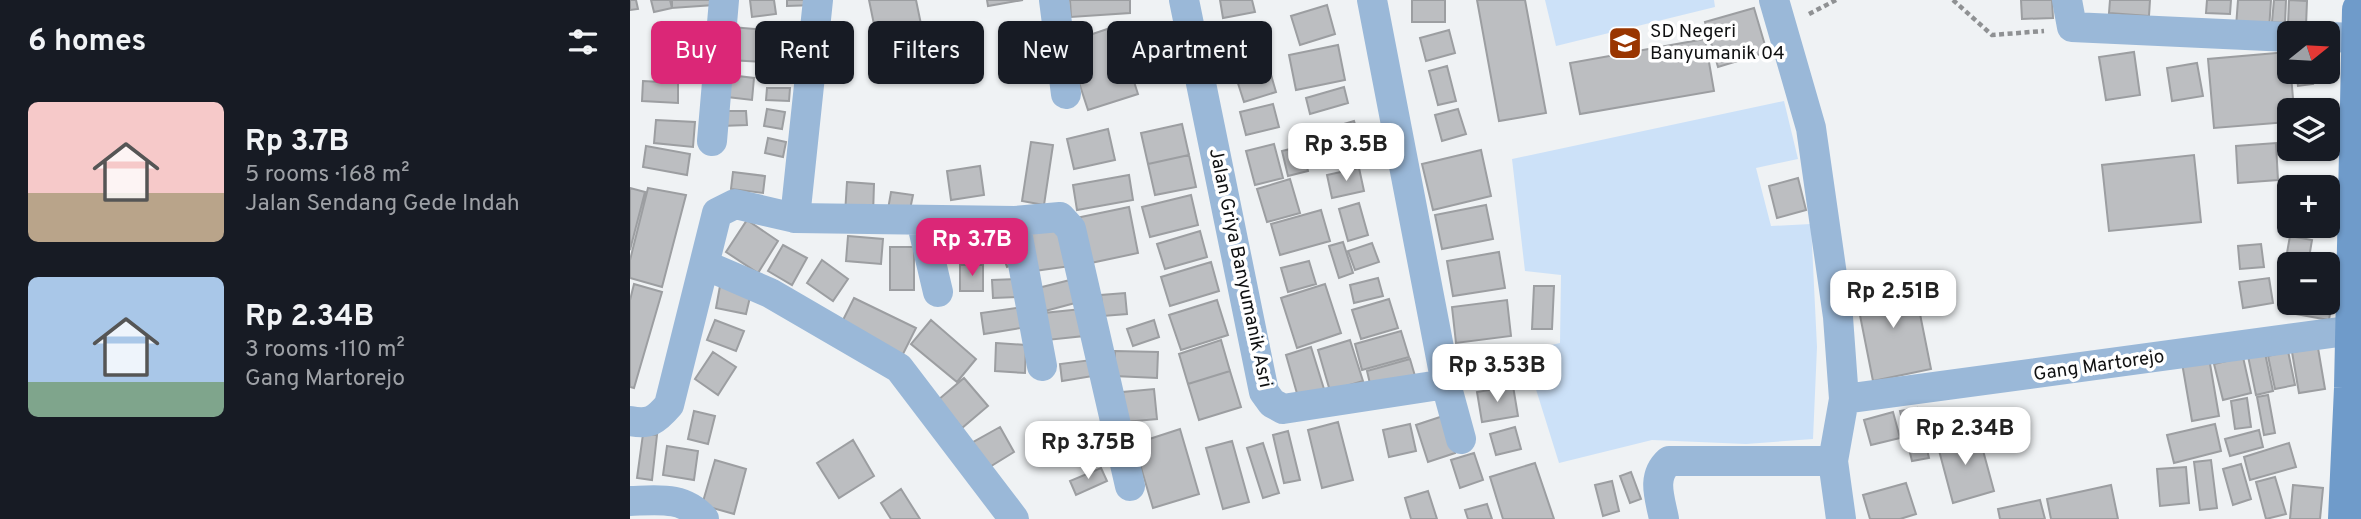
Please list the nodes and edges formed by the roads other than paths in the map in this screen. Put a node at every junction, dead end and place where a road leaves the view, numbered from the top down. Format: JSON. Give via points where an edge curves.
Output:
{"nodes":[{"id":1,"x":724,"y":0,"type":"edge"},
{"id":2,"x":818,"y":0,"type":"edge"},
{"id":3,"x":1054,"y":0,"type":"edge"},
{"id":4,"x":1184,"y":0,"type":"edge"},
{"id":5,"x":1372,"y":0,"type":"edge"},
{"id":6,"x":1774,"y":0,"type":"edge"},
{"id":7,"x":2070,"y":14,"type":"edge"},
{"id":8,"x":2349,"y":28,"type":"edge"},
{"id":9,"x":2277,"y":36,"type":"edge"},
{"id":10,"x":1066,"y":94,"type":"dead end"},
{"id":11,"x":712,"y":141,"type":"dead end"},
{"id":12,"x":795,"y":218,"type":"junction"},
{"id":13,"x":921,"y":220,"type":"junction"},
{"id":14,"x":1016,"y":221,"type":"junction"},
{"id":15,"x":705,"y":265,"type":"junction"},
{"id":16,"x":938,"y":292,"type":"dead end"},
{"id":17,"x":2356,"y":315,"type":"edge"},
{"id":18,"x":1041,"y":366,"type":"dead end"},
{"id":19,"x":1446,"y":384,"type":"junction"},
{"id":20,"x":1844,"y":398,"type":"junction"},
{"id":21,"x":630,"y":421,"type":"edge"},
{"id":22,"x":1461,"y":439,"type":"dead end"},
{"id":23,"x":1833,"y":461,"type":"junction"},
{"id":24,"x":1130,"y":486,"type":"dead end"},
{"id":25,"x":630,"y":501,"type":"edge"},
{"id":26,"x":1012,"y":516,"type":"edge"},
{"id":27,"x":704,"y":519,"type":"edge"},
{"id":28,"x":1664,"y":519,"type":"edge"},
{"id":29,"x":1841,"y":519,"type":"edge"},
{"id":30,"x":2347,"y":519,"type":"edge"}],
"edges":[{"from":1,"to":11,"type":"street"},
{"from":2,"to":12,"type":"street"},
{"from":3,"to":10,"type":"street"},
{"from":4,"to":19,"type":"street","name":"Jalan Griya Banyumanik Asri","via":[[1264,393],[1283,408]]},
{"from":5,"to":19,"type":"street"},
{"from":6,"to":20,"type":"street","via":[[1811,128],[1838,317]]},
{"from":7,"to":9,"type":"street"},
{"from":8,"to":17,"type":"main road"},
{"from":12,"to":13,"type":"street"},
{"from":12,"to":15,"type":"street","via":[[735,204],[725,207],[717,213]]},
{"from":13,"to":14,"type":"street"},
{"from":13,"to":16,"type":"street"},
{"from":14,"to":18,"type":"street"},
{"from":14,"to":24,"type":"street","via":[[1060,218],[1071,229]]},
{"from":15,"to":21,"type":"street","via":[[669,405],[656,421]]},
{"from":15,"to":26,"type":"street","via":[[770,293],[899,368]]},
{"from":17,"to":20,"type":"street","name":"Gang Martorejo"},
{"from":17,"to":30,"type":"main road"},
{"from":19,"to":22,"type":"street"},
{"from":20,"to":23,"type":"street"},
{"from":23,"to":28,"type":"street","via":[[1669,461],[1657,480]]},
{"from":23,"to":29,"type":"street"},
{"from":25,"to":27,"type":"street","via":[[675,499]]}]}
